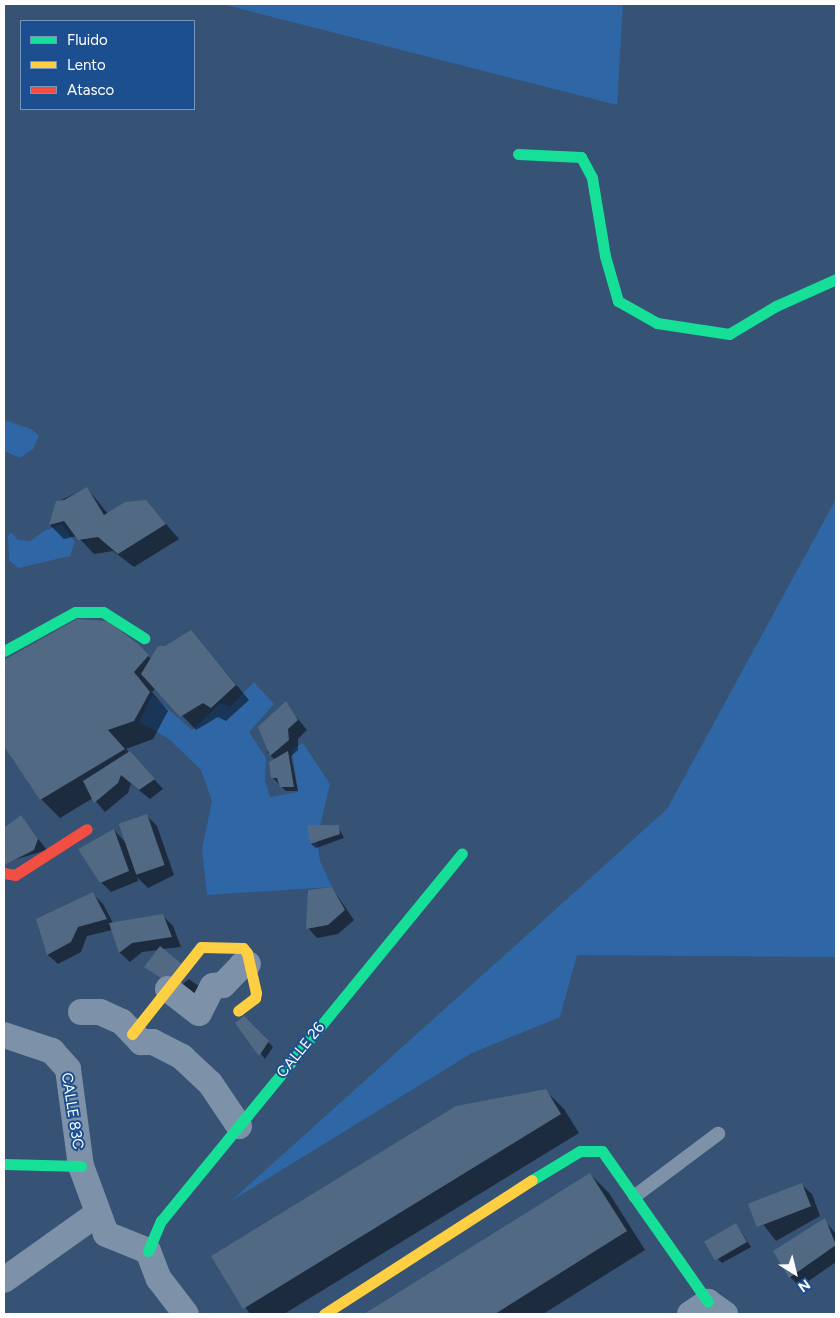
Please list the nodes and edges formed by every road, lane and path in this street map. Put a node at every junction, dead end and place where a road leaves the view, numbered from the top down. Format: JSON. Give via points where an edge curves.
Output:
{"nodes":[{"id":1,"x":518,"y":154,"type":"dead end"},
{"id":2,"x":836,"y":279,"type":"edge"},
{"id":3,"x":144,"y":638,"type":"dead end"},
{"id":4,"x":4,"y":651,"type":"edge"},
{"id":5,"x":87,"y":829,"type":"dead end"},
{"id":6,"x":462,"y":853,"type":"dead end"},
{"id":7,"x":9,"y":874,"type":"edge"},
{"id":8,"x":248,"y":964,"type":"junction"},
{"id":9,"x":176,"y":979,"type":"junction"},
{"id":10,"x":238,"y":1011,"type":"dead end"},
{"id":11,"x":81,"y":1012,"type":"dead end"},
{"id":12,"x":132,"y":1034,"type":"junction"},
{"id":13,"x":4,"y":1035,"type":"edge"},
{"id":14,"x":239,"y":1126,"type":"junction"},
{"id":15,"x":718,"y":1134,"type":"dead end"},
{"id":16,"x":4,"y":1164,"type":"edge"},
{"id":17,"x":81,"y":1166,"type":"junction"},
{"id":18,"x":635,"y":1196,"type":"junction"},
{"id":19,"x":97,"y":1214,"type":"junction"},
{"id":20,"x":148,"y":1251,"type":"junction"},
{"id":21,"x":4,"y":1280,"type":"edge"},
{"id":22,"x":708,"y":1310,"type":"edge"},
{"id":23,"x":176,"y":1311,"type":"edge"},
{"id":24,"x":324,"y":1314,"type":"edge"}],
"edges":[{"from":1,"to":2,"type":"street","via":[[581,158],[592,178],[604,256],[618,300],[657,323],[729,334],[776,306]]},
{"from":3,"to":4,"type":"street","via":[[103,612],[75,612]]},
{"from":5,"to":7,"type":"street"},
{"from":6,"to":14,"type":"street","name":"CALLE 26"},
{"from":8,"to":9,"type":"street","via":[[243,948],[201,946]]},
{"from":8,"to":9,"type":"street","via":[[242,965],[222,985],[213,988],[198,1013]]},
{"from":8,"to":10,"type":"street","via":[[255,998]]},
{"from":9,"to":12,"type":"street"},
{"from":11,"to":12,"type":"street","via":[[100,1012],[122,1022]]},
{"from":12,"to":14,"type":"street","via":[[141,1042],[153,1042],[182,1058],[210,1083]]},
{"from":13,"to":17,"type":"street","name":"CALLE 83C","via":[[52,1051],[68,1069]]},
{"from":14,"to":20,"type":"street","name":"CALLE 26","via":[[162,1221]]},
{"from":15,"to":18,"type":"lane"},
{"from":16,"to":17,"type":"street"},
{"from":17,"to":19,"type":"street","name":"CALLE 83C"},
{"from":18,"to":22,"type":"street"},
{"from":18,"to":24,"type":"street","via":[[602,1151],[580,1150]]},
{"from":19,"to":20,"type":"street","name":"CALLE 83C","via":[[106,1234]]},
{"from":19,"to":21,"type":"street"},
{"from":20,"to":23,"type":"street"}]}
